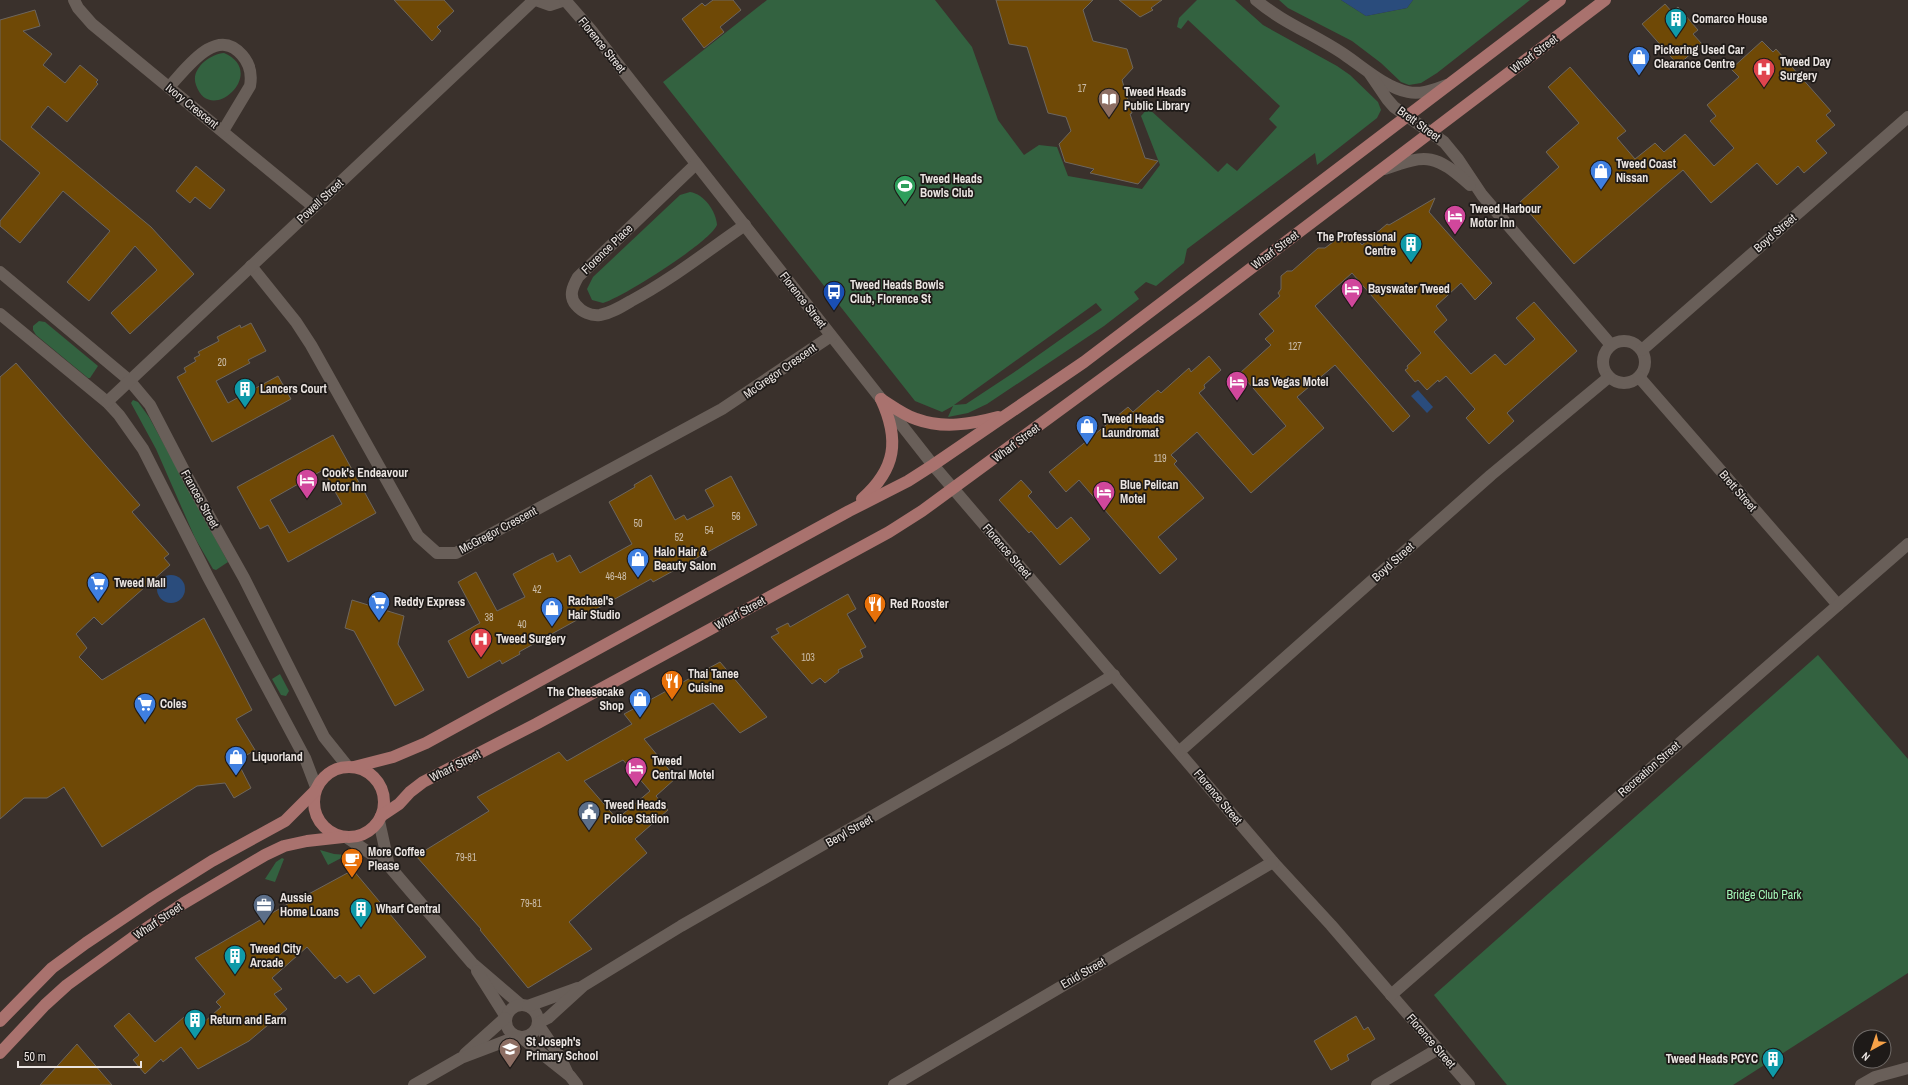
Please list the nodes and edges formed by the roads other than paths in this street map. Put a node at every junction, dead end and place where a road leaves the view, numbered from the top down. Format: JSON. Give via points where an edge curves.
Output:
{"nodes":[{"id":1,"x":74,"y":0,"type":"edge"},
{"id":2,"x":535,"y":0,"type":"edge"},
{"id":3,"x":565,"y":0,"type":"edge"},
{"id":4,"x":1256,"y":0,"type":"edge"},
{"id":5,"x":1560,"y":0,"type":"edge"},
{"id":6,"x":1605,"y":0,"type":"edge"},
{"id":7,"x":1370,"y":74,"type":"junction"},
{"id":8,"x":1454,"y":82,"type":"junction"},
{"id":9,"x":168,"y":87,"type":"junction"},
{"id":10,"x":1408,"y":116,"type":"junction"},
{"id":11,"x":1908,"y":117,"type":"edge"},
{"id":12,"x":223,"y":131,"type":"junction"},
{"id":13,"x":1431,"y":132,"type":"junction"},
{"id":14,"x":696,"y":164,"type":"junction"},
{"id":15,"x":1378,"y":171,"type":"junction"},
{"id":16,"x":1482,"y":195,"type":"junction"},
{"id":17,"x":314,"y":208,"type":"junction"},
{"id":18,"x":744,"y":225,"type":"junction"},
{"id":19,"x":251,"y":266,"type":"junction"},
{"id":20,"x":0,"y":272,"type":"edge"},
{"id":21,"x":0,"y":314,"type":"edge"},
{"id":22,"x":831,"y":336,"type":"junction"},
{"id":23,"x":1611,"y":345,"type":"junction"},
{"id":24,"x":1642,"y":350,"type":"junction"},
{"id":25,"x":1609,"y":377,"type":"junction"},
{"id":26,"x":1639,"y":377,"type":"junction"},
{"id":27,"x":129,"y":380,"type":"junction"},
{"id":28,"x":881,"y":399,"type":"junction"},
{"id":29,"x":107,"y":402,"type":"junction"},
{"id":30,"x":1006,"y":416,"type":"junction"},
{"id":31,"x":933,"y":465,"type":"junction"},
{"id":32,"x":954,"y":489,"type":"junction"},
{"id":33,"x":849,"y":511,"type":"junction"},
{"id":34,"x":1908,"y":544,"type":"edge"},
{"id":35,"x":1838,"y":605,"type":"junction"},
{"id":36,"x":1114,"y":675,"type":"junction"},
{"id":37,"x":1180,"y":751,"type":"junction"},
{"id":38,"x":351,"y":767,"type":"junction"},
{"id":39,"x":316,"y":789,"type":"junction"},
{"id":40,"x":380,"y":819,"type":"junction"},
{"id":41,"x":344,"y":837,"type":"junction"},
{"id":42,"x":1273,"y":862,"type":"junction"},
{"id":43,"x":389,"y":866,"type":"junction"},
{"id":44,"x":472,"y":963,"type":"junction"},
{"id":45,"x":583,"y":986,"type":"junction"},
{"id":46,"x":1391,"y":995,"type":"junction"},
{"id":47,"x":524,"y":1005,"type":"junction"},
{"id":48,"x":506,"y":1017,"type":"junction"},
{"id":49,"x":0,"y":1021,"type":"edge"},
{"id":50,"x":538,"y":1024,"type":"junction"},
{"id":51,"x":519,"y":1037,"type":"junction"},
{"id":52,"x":1438,"y":1049,"type":"junction"},
{"id":53,"x":0,"y":1053,"type":"edge"},
{"id":54,"x":461,"y":1058,"type":"junction"},
{"id":55,"x":1908,"y":1068,"type":"edge"},
{"id":56,"x":574,"y":1081,"type":"edge"},
{"id":57,"x":414,"y":1085,"type":"edge"},
{"id":58,"x":894,"y":1085,"type":"edge"},
{"id":59,"x":1377,"y":1085,"type":"edge"},
{"id":60,"x":1469,"y":1085,"type":"edge"},
{"id":61,"x":1861,"y":1085,"type":"edge"}],
"edges":[{"from":1,"to":9,"type":"street","name":"Ivory Crescent","via":[[86,18]]},
{"from":2,"to":3,"type":"street","via":[[550,5]]},
{"from":2,"to":17,"type":"street","name":"Powell Street"},
{"from":3,"to":14,"type":"street","name":"Florence Street"},
{"from":4,"to":7,"type":"street","name":"Brett Street","via":[[1277,16],[1346,55]]},
{"from":5,"to":8,"type":"main road"},
{"from":6,"to":13,"type":"main road","name":"Wharf Street"},
{"from":7,"to":8,"type":"street","name":"Brett Street","via":[[1410,93],[1422,93]]},
{"from":7,"to":10,"type":"street","name":"Brett Street","via":[[1386,99]]},
{"from":8,"to":10,"type":"main road"},
{"from":9,"to":12,"type":"street","name":"Ivory Crescent"},
{"from":9,"to":12,"type":"street","via":[[212,46],[220,44],[239,51],[250,70],[250,86]]},
{"from":10,"to":13,"type":"street","name":"Brett Street"},
{"from":10,"to":30,"type":"main road","via":[[1084,362]]},
{"from":11,"to":24,"type":"street","name":"Boyd Street"},
{"from":12,"to":17,"type":"street","name":"Ivory Crescent"},
{"from":13,"to":15,"type":"main road","name":"Wharf Street"},
{"from":13,"to":16,"type":"street","name":"Brett Street","via":[[1458,158]]},
{"from":14,"to":18,"type":"street","name":"Florence Street"},
{"from":14,"to":18,"type":"street","name":"Florence Place","via":[[578,277],[572,290],[572,300],[583,311],[594,315],[609,313],[650,291]]},
{"from":15,"to":16,"type":"street","name":"Brett Street","via":[[1409,160],[1436,160],[1449,166]]},
{"from":15,"to":32,"type":"main road","name":"Wharf Street"},
{"from":16,"to":23,"type":"street","name":"Brett Street"},
{"from":17,"to":19,"type":"street","name":"Powell Street"},
{"from":18,"to":22,"type":"street","name":"Florence Street"},
{"from":19,"to":22,"type":"street","name":"McGregor Crescent","via":[[311,345],[418,536],[437,553],[456,553],[690,428],[744,396]]},
{"from":19,"to":27,"type":"street","name":"Powell Street"},
{"from":20,"to":27,"type":"street","name":"Frances Street"},
{"from":21,"to":29,"type":"street"},
{"from":22,"to":28,"type":"street","name":"Florence Street"},
{"from":23,"to":24,"type":"street","via":[[1627,341]]},
{"from":23,"to":25,"type":"street","via":[[1606,350],[1603,364]]},
{"from":24,"to":26,"type":"street","via":[[1645,364]]},
{"from":25,"to":26,"type":"street","via":[[1627,383]]},
{"from":25,"to":37,"type":"street","name":"Boyd Street","via":[[1491,475]]},
{"from":26,"to":35,"type":"street","name":"Brett Street"},
{"from":27,"to":29,"type":"street","name":"Powell Street"},
{"from":27,"to":38,"type":"street","name":"Frances Street","via":[[150,405],[241,573],[324,737]]},
{"from":28,"to":30,"type":"main road","via":[[915,419],[930,424],[964,424]]},
{"from":28,"to":31,"type":"street","name":"Florence Street"},
{"from":28,"to":33,"type":"main road","via":[[892,428],[893,445],[890,460],[883,477]]},
{"from":29,"to":39,"type":"street","via":[[143,449],[305,758]]},
{"from":30,"to":31,"type":"main road"},
{"from":31,"to":32,"type":"street","name":"Florence Street"},
{"from":31,"to":33,"type":"main road","via":[[908,481]]},
{"from":32,"to":36,"type":"street","name":"Florence Street"},
{"from":32,"to":40,"type":"main road","name":"Wharf Street","via":[[889,532],[536,724],[423,782]]},
{"from":33,"to":38,"type":"main road","via":[[426,743],[393,757]]},
{"from":34,"to":35,"type":"street","name":"Recreation Street"},
{"from":35,"to":46,"type":"street","name":"Recreation Street"},
{"from":36,"to":37,"type":"street","name":"Florence Street"},
{"from":36,"to":45,"type":"street","name":"Beryl Street","via":[[681,926]]},
{"from":37,"to":42,"type":"street","name":"Florence Street"},
{"from":38,"to":39,"type":"main road","via":[[338,768],[330,772],[322,778]]},
{"from":38,"to":40,"type":"main road","via":[[364,770],[380,785],[384,800]]},
{"from":39,"to":41,"type":"main road","via":[[313,803],[316,815],[331,833]]},
{"from":39,"to":49,"type":"main road","name":"Wharf Street","via":[[285,821],[212,861],[86,943],[52,968]]},
{"from":40,"to":41,"type":"main road","via":[[364,834]]},
{"from":40,"to":43,"type":"street"},
{"from":41,"to":43,"type":"street"},
{"from":41,"to":53,"type":"main road","name":"Wharf Street","via":[[284,846],[184,903],[68,985]]},
{"from":42,"to":46,"type":"street","name":"Florence Street"},
{"from":42,"to":58,"type":"street","name":"Enid Street"},
{"from":43,"to":44,"type":"street"},
{"from":44,"to":47,"type":"street"},
{"from":44,"to":48,"type":"street"},
{"from":45,"to":47,"type":"street","name":"Beryl Street"},
{"from":45,"to":50,"type":"street","name":"Beryl Street"},
{"from":46,"to":52,"type":"street","name":"Florence Street"},
{"from":47,"to":48,"type":"street","via":[[511,1008]]},
{"from":47,"to":50,"type":"street","via":[[536,1013]]},
{"from":48,"to":51,"type":"street","via":[[510,1033]]},
{"from":48,"to":54,"type":"street"},
{"from":50,"to":51,"type":"street","via":[[534,1033]]},
{"from":50,"to":56,"type":"street"},
{"from":51,"to":54,"type":"street"},
{"from":51,"to":56,"type":"street"},
{"from":52,"to":59,"type":"street"},
{"from":52,"to":60,"type":"street","name":"Florence Street"},
{"from":54,"to":57,"type":"street"},
{"from":55,"to":61,"type":"street","via":[[1875,1077]]}]}
